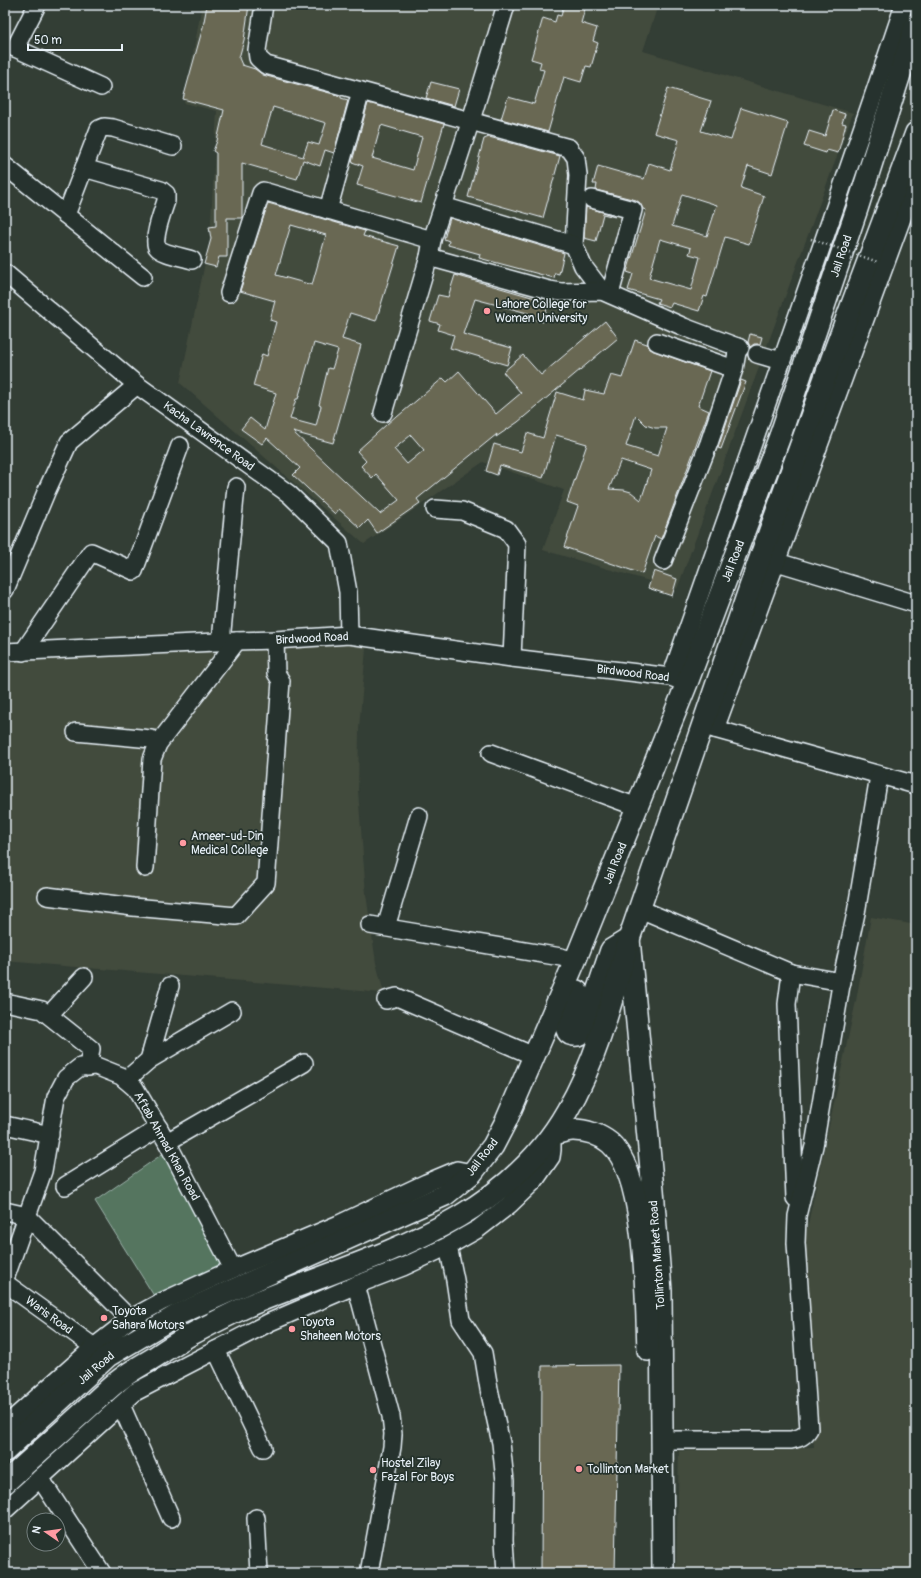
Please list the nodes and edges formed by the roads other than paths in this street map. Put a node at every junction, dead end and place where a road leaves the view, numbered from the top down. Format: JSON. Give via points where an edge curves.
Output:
{"nodes":[{"id":1,"x":37,"y":5,"type":"edge"},
{"id":2,"x":264,"y":5,"type":"edge"},
{"id":3,"x":506,"y":5,"type":"edge"},
{"id":4,"x":904,"y":5,"type":"edge"},
{"id":5,"x":916,"y":24,"type":"edge"},
{"id":6,"x":10,"y":49,"type":"edge"},
{"id":7,"x":101,"y":87,"type":"dead end"},
{"id":8,"x":361,"y":90,"type":"junction"},
{"id":9,"x":471,"y":120,"type":"junction"},
{"id":10,"x":916,"y":133,"type":"edge"},
{"id":11,"x":173,"y":146,"type":"dead end"},
{"id":12,"x":5,"y":166,"type":"edge"},
{"id":13,"x":84,"y":168,"type":"junction"},
{"id":14,"x":916,"y":180,"type":"edge"},
{"id":15,"x":592,"y":199,"type":"dead end"},
{"id":16,"x":443,"y":206,"type":"junction"},
{"id":17,"x":328,"y":210,"type":"junction"},
{"id":18,"x":66,"y":215,"type":"junction"},
{"id":19,"x":432,"y":240,"type":"junction"},
{"id":20,"x":574,"y":245,"type":"junction"},
{"id":21,"x":429,"y":257,"type":"junction"},
{"id":22,"x":192,"y":260,"type":"dead end"},
{"id":23,"x":5,"y":273,"type":"edge"},
{"id":24,"x":143,"y":277,"type":"dead end"},
{"id":25,"x":806,"y":290,"type":"junction"},
{"id":26,"x":229,"y":293,"type":"dead end"},
{"id":27,"x":606,"y":293,"type":"junction"},
{"id":28,"x":827,"y":297,"type":"junction"},
{"id":29,"x":657,"y":342,"type":"dead end"},
{"id":30,"x":757,"y":354,"type":"dead end"},
{"id":31,"x":781,"y":361,"type":"junction"},
{"id":32,"x":734,"y":369,"type":"junction"},
{"id":33,"x":137,"y":385,"type":"junction"},
{"id":34,"x":382,"y":412,"type":"dead end"},
{"id":35,"x":180,"y":446,"type":"dead end"},
{"id":36,"x":236,"y":487,"type":"dead end"},
{"id":37,"x":435,"y":508,"type":"dead end"},
{"id":38,"x":663,"y":561,"type":"dead end"},
{"id":39,"x":777,"y":562,"type":"junction"},
{"id":40,"x":5,"y":590,"type":"edge"},
{"id":41,"x":916,"y":604,"type":"edge"},
{"id":42,"x":349,"y":635,"type":"junction"},
{"id":43,"x":275,"y":640,"type":"junction"},
{"id":44,"x":229,"y":641,"type":"junction"},
{"id":45,"x":5,"y":652,"type":"edge"},
{"id":46,"x":22,"y":652,"type":"junction"},
{"id":47,"x":512,"y":658,"type":"junction"},
{"id":48,"x":679,"y":680,"type":"junction"},
{"id":49,"x":709,"y":727,"type":"junction"},
{"id":50,"x":76,"y":732,"type":"dead end"},
{"id":51,"x":158,"y":744,"type":"junction"},
{"id":52,"x":491,"y":753,"type":"dead end"},
{"id":53,"x":879,"y":776,"type":"junction"},
{"id":54,"x":916,"y":785,"type":"edge"},
{"id":55,"x":637,"y":806,"type":"junction"},
{"id":56,"x":419,"y":816,"type":"dead end"},
{"id":57,"x":146,"y":868,"type":"dead end"},
{"id":58,"x":47,"y":896,"type":"dead end"},
{"id":59,"x":601,"y":896,"type":"junction"},
{"id":60,"x":640,"y":909,"type":"junction"},
{"id":61,"x":629,"y":939,"type":"junction"},
{"id":62,"x":575,"y":961,"type":"junction"},
{"id":63,"x":791,"y":973,"type":"junction"},
{"id":64,"x":84,"y":977,"type":"dead end"},
{"id":65,"x":842,"y":982,"type":"junction"},
{"id":66,"x":170,"y":986,"type":"dead end"},
{"id":67,"x":386,"y":1000,"type":"dead end"},
{"id":68,"x":5,"y":1002,"type":"edge"},
{"id":69,"x":232,"y":1011,"type":"dead end"},
{"id":70,"x":49,"y":1015,"type":"junction"},
{"id":71,"x":534,"y":1056,"type":"junction"},
{"id":72,"x":149,"y":1060,"type":"junction"},
{"id":73,"x":304,"y":1063,"type":"dead end"},
{"id":74,"x":88,"y":1067,"type":"junction"},
{"id":75,"x":126,"y":1080,"type":"junction"},
{"id":76,"x":5,"y":1125,"type":"edge"},
{"id":77,"x":50,"y":1135,"type":"junction"},
{"id":78,"x":163,"y":1135,"type":"junction"},
{"id":79,"x":552,"y":1135,"type":"junction"},
{"id":80,"x":472,"y":1173,"type":"junction"},
{"id":81,"x":65,"y":1186,"type":"dead end"},
{"id":82,"x":5,"y":1210,"type":"edge"},
{"id":83,"x":27,"y":1216,"type":"junction"},
{"id":84,"x":797,"y":1216,"type":"junction"},
{"id":85,"x":448,"y":1246,"type":"junction"},
{"id":86,"x":233,"y":1269,"type":"junction"},
{"id":87,"x":5,"y":1279,"type":"edge"},
{"id":88,"x":5,"y":1283,"type":"edge"},
{"id":89,"x":356,"y":1285,"type":"junction"},
{"id":90,"x":130,"y":1319,"type":"junction"},
{"id":91,"x":94,"y":1347,"type":"junction"},
{"id":92,"x":216,"y":1350,"type":"junction"},
{"id":93,"x":121,"y":1405,"type":"junction"},
{"id":94,"x":5,"y":1426,"type":"edge"},
{"id":95,"x":662,"y":1440,"type":"junction"},
{"id":96,"x":263,"y":1448,"type":"dead end"},
{"id":97,"x":5,"y":1451,"type":"edge"},
{"id":98,"x":40,"y":1478,"type":"junction"},
{"id":99,"x":5,"y":1483,"type":"edge"},
{"id":100,"x":5,"y":1510,"type":"edge"},
{"id":101,"x":171,"y":1518,"type":"dead end"},
{"id":102,"x":256,"y":1518,"type":"dead end"},
{"id":103,"x":102,"y":1573,"type":"edge"},
{"id":104,"x":259,"y":1573,"type":"edge"},
{"id":105,"x":369,"y":1573,"type":"edge"},
{"id":106,"x":506,"y":1573,"type":"edge"},
{"id":107,"x":648,"y":1573,"type":"edge"},
{"id":108,"x":663,"y":1573,"type":"edge"}],
"edges":[{"from":1,"to":6,"type":"street"},
{"from":2,"to":8,"type":"street","via":[[258,58],[266,65]]},
{"from":3,"to":9,"type":"street"},
{"from":4,"to":25,"type":"street"},
{"from":5,"to":28,"type":"main road","name":"Jail Road"},
{"from":6,"to":7,"type":"street"},
{"from":8,"to":9,"type":"street"},
{"from":8,"to":17,"type":"street"},
{"from":9,"to":16,"type":"street"},
{"from":9,"to":20,"type":"street","via":[[569,148],[576,158],[578,174]]},
{"from":10,"to":49,"type":"main road","name":"Jail Road","via":[[758,564]]},
{"from":11,"to":13,"type":"street","via":[[113,128],[99,129]]},
{"from":12,"to":18,"type":"street"},
{"from":13,"to":18,"type":"street"},
{"from":13,"to":22,"type":"street","via":[[161,190],[166,194],[155,240],[157,247]]},
{"from":14,"to":39,"type":"street"},
{"from":15,"to":27,"type":"street","via":[[633,210]]},
{"from":16,"to":19,"type":"street"},
{"from":16,"to":20,"type":"street"},
{"from":17,"to":19,"type":"street"},
{"from":17,"to":26,"type":"street","via":[[265,191],[261,192]]},
{"from":18,"to":24,"type":"street"},
{"from":19,"to":21,"type":"street"},
{"from":20,"to":27,"type":"street","via":[[583,266]]},
{"from":21,"to":27,"type":"street","via":[[549,290]]},
{"from":21,"to":34,"type":"street"},
{"from":23,"to":33,"type":"street","name":"Kacha Lawrence Road"},
{"from":25,"to":28,"type":"street"},
{"from":25,"to":31,"type":"street"},
{"from":27,"to":32,"type":"street","via":[[739,348]]},
{"from":28,"to":48,"type":"main road","name":"Jail Road","via":[[780,436]]},
{"from":29,"to":32,"type":"street"},
{"from":30,"to":31,"type":"street"},
{"from":31,"to":48,"type":"street"},
{"from":32,"to":38,"type":"street","via":[[709,444]]},
{"from":33,"to":40,"type":"street","via":[[69,442]]},
{"from":33,"to":42,"type":"street","name":"Kacha Lawrence Road","via":[[289,494],[339,543],[348,592]]},
{"from":35,"to":46,"type":"street","via":[[134,570],[91,552]]},
{"from":36,"to":44,"type":"street"},
{"from":37,"to":47,"type":"street","via":[[462,511],[506,529],[518,544]]},
{"from":39,"to":41,"type":"street"},
{"from":39,"to":49,"type":"street"},
{"from":42,"to":43,"type":"street","name":"Birdwood Road"},
{"from":42,"to":47,"type":"street","name":"Birdwood Road"},
{"from":43,"to":44,"type":"street","name":"Birdwood Road"},
{"from":43,"to":58,"type":"street","via":[[276,674],[281,681],[266,883],[236,916]]},
{"from":44,"to":46,"type":"street","name":"Birdwood Road"},
{"from":44,"to":51,"type":"street"},
{"from":45,"to":46,"type":"street","name":"Birdwood Road"},
{"from":47,"to":48,"type":"street","name":"Birdwood Road"},
{"from":48,"to":55,"type":"main road","name":"Jail Road"},
{"from":49,"to":53,"type":"street"},
{"from":49,"to":60,"type":"main road","name":"Jail Road"},
{"from":50,"to":51,"type":"street","via":[[151,739]]},
{"from":51,"to":57,"type":"street","via":[[152,759]]},
{"from":52,"to":55,"type":"street"},
{"from":53,"to":54,"type":"street"},
{"from":53,"to":65,"type":"street"},
{"from":55,"to":59,"type":"main road","name":"Jail Road"},
{"from":56,"to":62,"type":"street","via":[[378,926]]},
{"from":59,"to":61,"type":"main road","via":[[603,920],[566,1021],[566,1031],[570,1034],[580,1034],[584,1030],[611,950]]},
{"from":59,"to":62,"type":"main road","name":"Jail Road"},
{"from":60,"to":61,"type":"main road","name":"Jail Road"},
{"from":60,"to":63,"type":"street"},
{"from":61,"to":79,"type":"main road","name":"Jail Road","via":[[611,1001],[586,1071],[568,1111]]},
{"from":61,"to":95,"type":"main road","name":"Tollinton Market Road","via":[[661,1291]]},
{"from":62,"to":71,"type":"main road","name":"Jail Road"},
{"from":63,"to":65,"type":"street"},
{"from":63,"to":84,"type":"street","via":[[787,1004]]},
{"from":64,"to":70,"type":"street"},
{"from":65,"to":84,"type":"street","via":[[814,1146]]},
{"from":66,"to":72,"type":"street"},
{"from":67,"to":71,"type":"street","via":[[397,997]]},
{"from":68,"to":70,"type":"street","via":[[42,1010]]},
{"from":69,"to":72,"type":"street"},
{"from":70,"to":74,"type":"street","via":[[91,1049]]},
{"from":71,"to":80,"type":"main road","name":"Jail Road","via":[[493,1146]]},
{"from":72,"to":75,"type":"street"},
{"from":73,"to":78,"type":"street"},
{"from":74,"to":75,"type":"street","name":"Aftab Ahmad Khan Road","via":[[96,1066]]},
{"from":74,"to":77,"type":"street","via":[[80,1067],[66,1078],[56,1097]]},
{"from":75,"to":78,"type":"street","name":"Aftab Ahmad Khan Road","via":[[135,1088]]},
{"from":76,"to":77,"type":"street"},
{"from":77,"to":83,"type":"street","via":[[43,1171]]},
{"from":78,"to":81,"type":"street"},
{"from":78,"to":86,"type":"street","name":"Aftab Ahmad Khan Road"},
{"from":79,"to":85,"type":"street","via":[[551,1157],[535,1180],[509,1205]]},
{"from":79,"to":99,"type":"main road","name":"Jail Road","via":[[514,1176],[468,1212],[364,1262],[254,1304],[190,1335],[122,1378]]},
{"from":79,"to":107,"type":"main road","name":"Tollinton Market Road","via":[[572,1130],[588,1132],[610,1144],[620,1156],[639,1212],[644,1256],[648,1367]]},
{"from":80,"to":86,"type":"street","via":[[457,1170]]},
{"from":80,"to":97,"type":"main road","name":"Jail Road","via":[[445,1195],[179,1314],[121,1348],[108,1356]]},
{"from":82,"to":83,"type":"street"},
{"from":83,"to":87,"type":"street"},
{"from":83,"to":90,"type":"street"},
{"from":84,"to":95,"type":"street","via":[[796,1244],[809,1429],[805,1435],[791,1440]]},
{"from":85,"to":89,"type":"street"},
{"from":85,"to":106,"type":"street","via":[[461,1320],[483,1353],[500,1443],[505,1481]]},
{"from":86,"to":90,"type":"street"},
{"from":88,"to":91,"type":"street","name":"Waris Road"},
{"from":89,"to":92,"type":"street","via":[[270,1322]]},
{"from":89,"to":105,"type":"street","via":[[391,1416],[393,1434]]},
{"from":90,"to":91,"type":"street"},
{"from":91,"to":94,"type":"street"},
{"from":92,"to":93,"type":"street","via":[[135,1392]]},
{"from":92,"to":96,"type":"street"},
{"from":93,"to":98,"type":"street"},
{"from":93,"to":101,"type":"street"},
{"from":95,"to":108,"type":"main road","name":"Tollinton Market Road"},
{"from":98,"to":100,"type":"street"},
{"from":98,"to":103,"type":"street"},
{"from":102,"to":104,"type":"street"}]}
